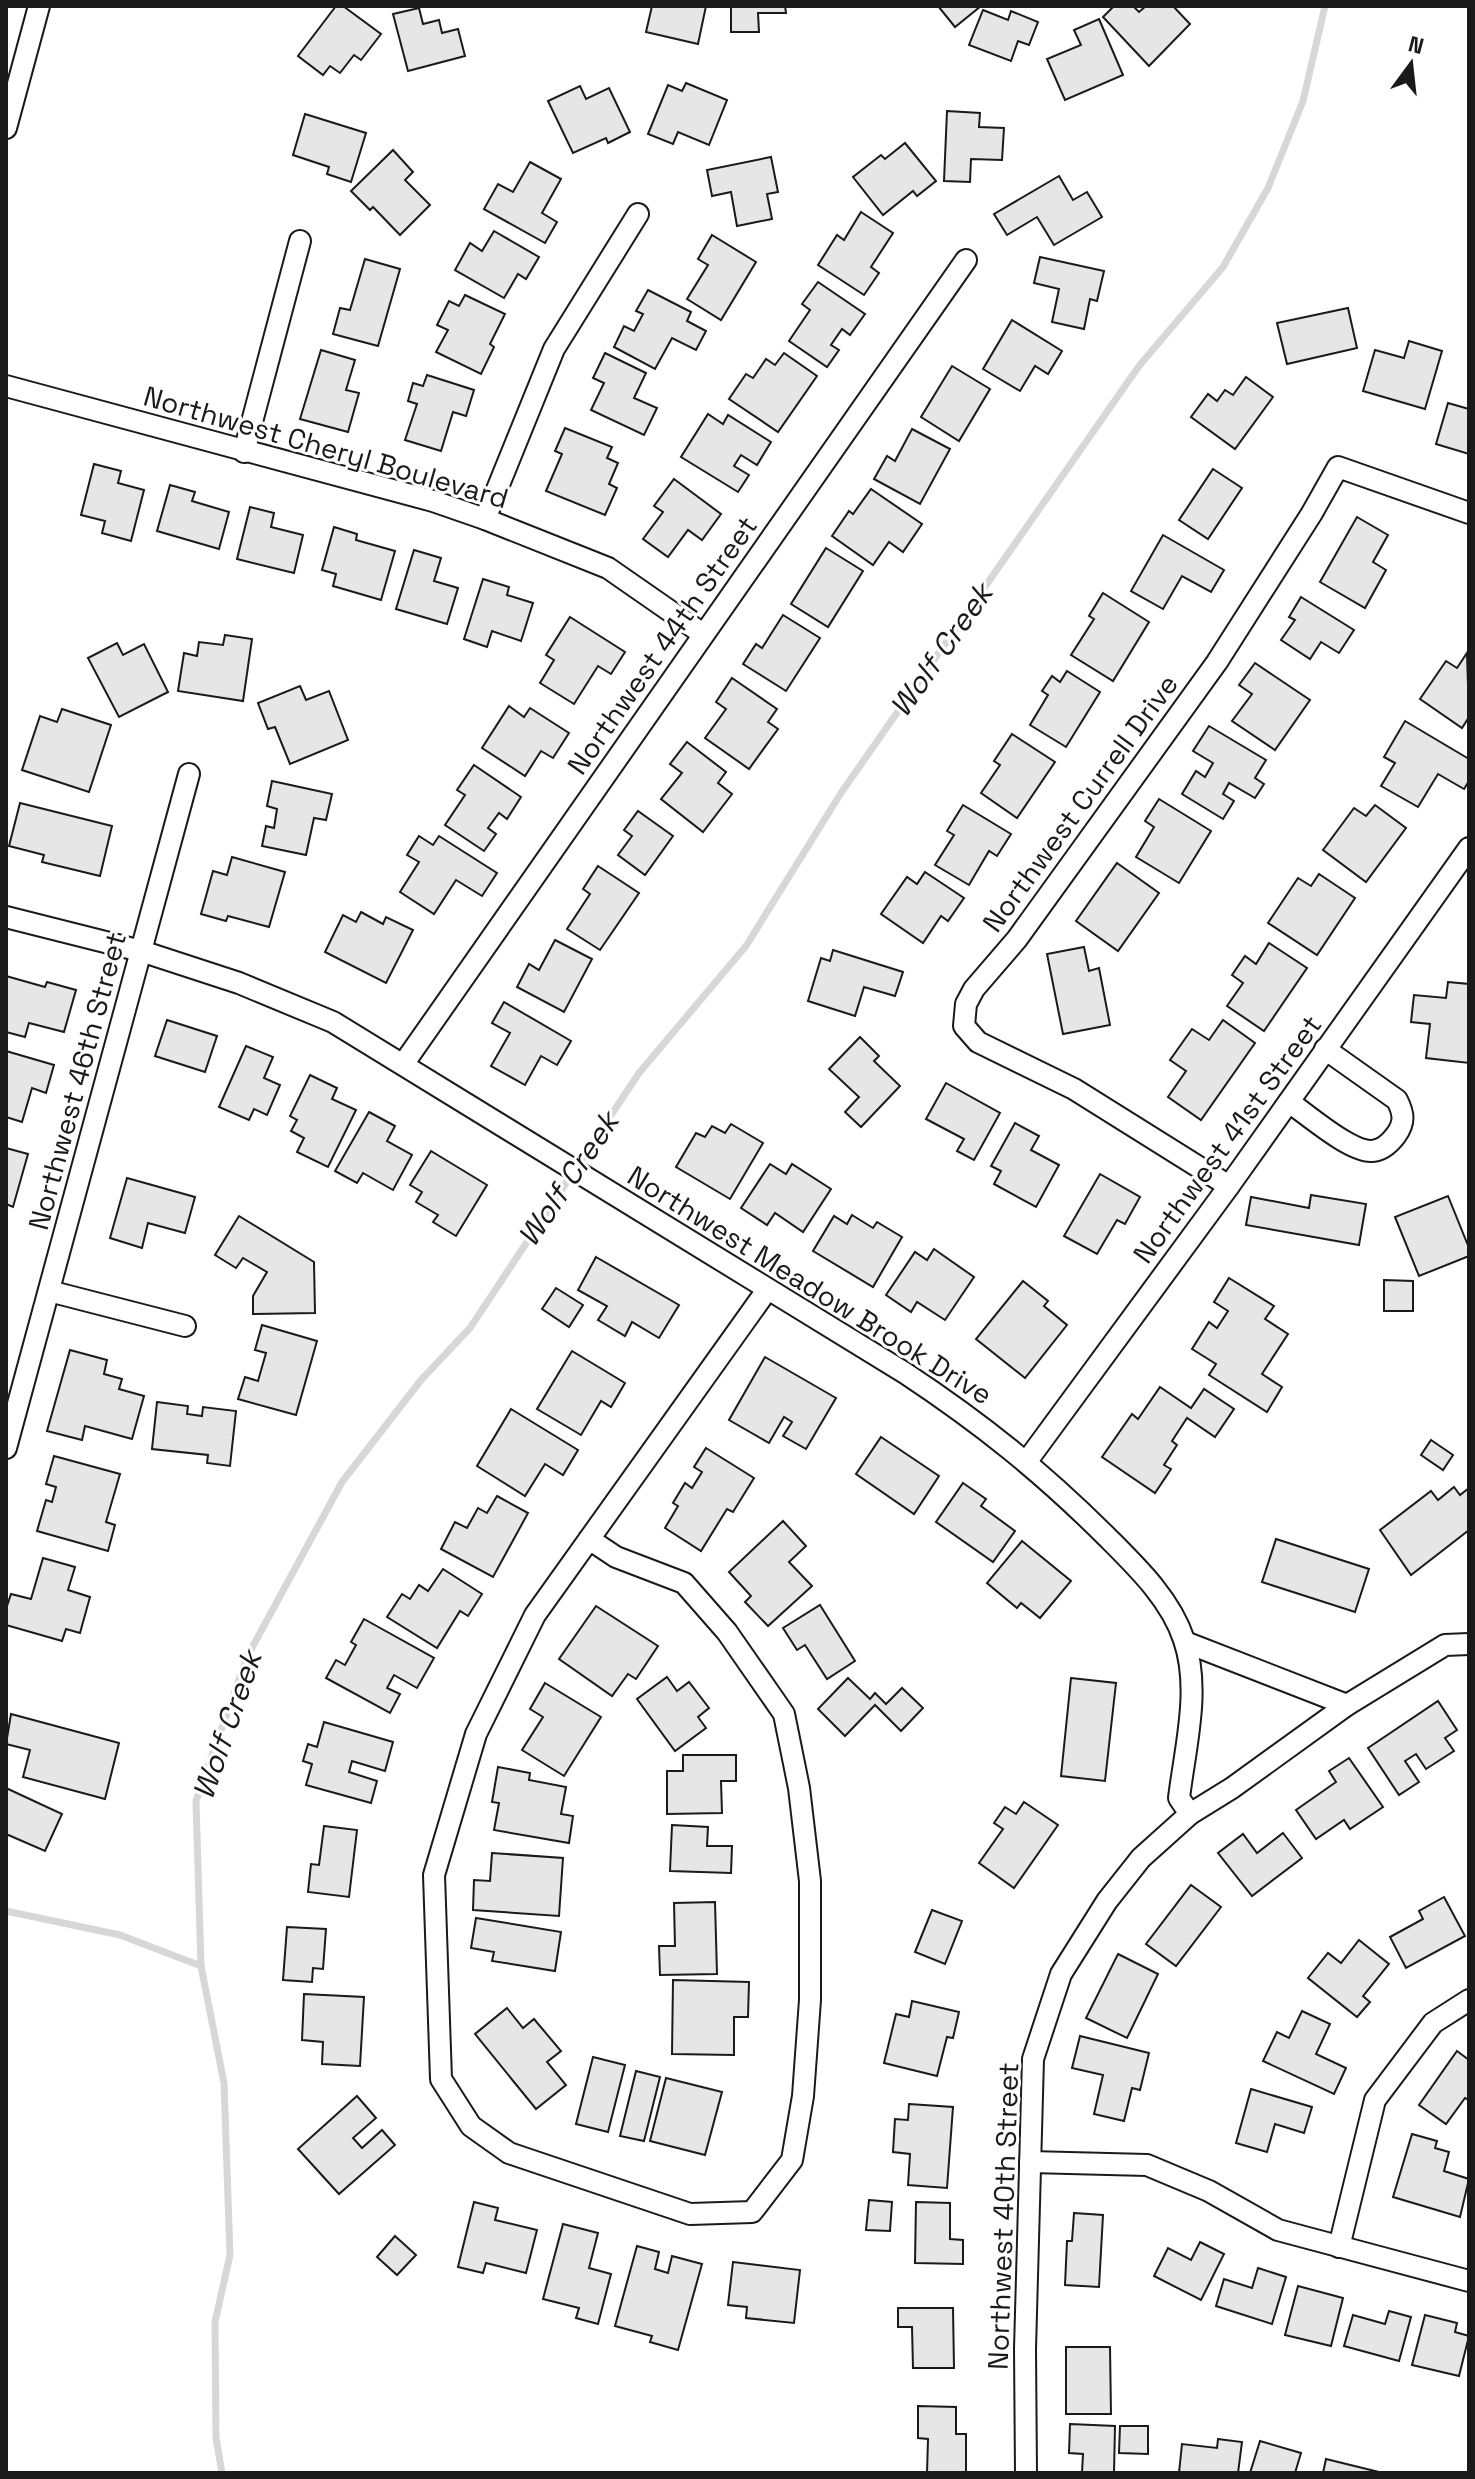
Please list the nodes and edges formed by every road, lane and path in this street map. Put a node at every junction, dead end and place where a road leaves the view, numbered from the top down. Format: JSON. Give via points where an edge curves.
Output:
{"nodes":[{"id":1,"x":39,"y":6,"type":"edge"},
{"id":2,"x":6,"y":128,"type":"edge"},
{"id":3,"x":638,"y":214,"type":"dead end"},
{"id":4,"x":300,"y":241,"type":"dead end"},
{"id":5,"x":966,"y":260,"type":"dead end"},
{"id":6,"x":6,"y":386,"type":"edge"},
{"id":7,"x":244,"y":452,"type":"junction"},
{"id":8,"x":1469,"y":513,"type":"edge"},
{"id":9,"x":485,"y":519,"type":"junction"},
{"id":10,"x":703,"y":634,"type":"junction"},
{"id":11,"x":189,"y":774,"type":"dead end"},
{"id":12,"x":1469,"y":848,"type":"edge"},
{"id":13,"x":6,"y":917,"type":"edge"},
{"id":14,"x":141,"y":951,"type":"junction"},
{"id":15,"x":1325,"y":1049,"type":"junction"},
{"id":16,"x":404,"y":1063,"type":"junction"},
{"id":17,"x":1289,"y":1102,"type":"junction"},
{"id":18,"x":1229,"y":1186,"type":"junction"},
{"id":19,"x":767,"y":1290,"type":"junction"},
{"id":20,"x":49,"y":1291,"type":"junction"},
{"id":21,"x":185,"y":1326,"type":"dead end"},
{"id":22,"x":6,"y":1448,"type":"edge"},
{"id":23,"x":1027,"y":1461,"type":"junction"},
{"id":24,"x":589,"y":1539,"type":"junction"},
{"id":25,"x":1185,"y":1642,"type":"junction"},
{"id":26,"x":1469,"y":1644,"type":"edge"},
{"id":27,"x":1347,"y":1705,"type":"junction"},
{"id":28,"x":1190,"y":1814,"type":"junction"},
{"id":29,"x":1469,"y":2000,"type":"edge"},
{"id":30,"x":1030,"y":2162,"type":"junction"},
{"id":31,"x":1339,"y":2247,"type":"junction"},
{"id":32,"x":1469,"y":2281,"type":"edge"},
{"id":33,"x":1026,"y":2473,"type":"edge"}],
"edges":[{"from":1,"to":2,"type":"street"},
{"from":3,"to":9,"type":"street","via":[[554,349]]},
{"from":4,"to":7,"type":"street"},
{"from":5,"to":10,"type":"street","name":"Northwest 44th Street"},
{"from":6,"to":7,"type":"street","name":"Northwest Cheryl Boulevard"},
{"from":7,"to":9,"type":"street","name":"Northwest Cheryl Boulevard"},
{"from":8,"to":18,"type":"street","name":"Northwest Currell Drive","via":[[1338,467],[1217,662],[966,1004],[964,1026],[978,1042],[1074,1089]]},
{"from":9,"to":10,"type":"street","name":"Northwest Cheryl Boulevard","via":[[608,568]]},
{"from":10,"to":16,"type":"street","name":"Northwest 44th Street"},
{"from":11,"to":14,"type":"street","name":"Northwest 46th Street"},
{"from":12,"to":15,"type":"street","name":"Northwest 41st Street"},
{"from":13,"to":14,"type":"street","name":"Northwest Meadow Brook Drive"},
{"from":14,"to":16,"type":"street","name":"Northwest Meadow Brook Drive","via":[[333,1022]]},
{"from":14,"to":20,"type":"street","name":"Northwest 46th Street"},
{"from":15,"to":17,"type":"street","name":"Northwest 41st Street"},
{"from":15,"to":17,"type":"street","via":[[1397,1100],[1403,1125],[1389,1144],[1372,1151],[1355,1147]]},
{"from":16,"to":19,"type":"street","name":"Northwest Meadow Brook Drive"},
{"from":17,"to":18,"type":"street","name":"Northwest 41st Street"},
{"from":18,"to":23,"type":"street","name":"Northwest 41st Street"},
{"from":19,"to":23,"type":"street","name":"Northwest Meadow Brook Drive","via":[[916,1380]]},
{"from":19,"to":24,"type":"street"},
{"from":20,"to":21,"type":"street"},
{"from":20,"to":22,"type":"street","name":"Northwest 46th Street"},
{"from":23,"to":25,"type":"street","name":"Northwest Meadow Brook Drive","via":[[1130,1560],[1171,1609]]},
{"from":24,"to":24,"type":"street","via":[[535,1615],[476,1734],[434,1875],[441,2079],[471,2126],[509,2153],[690,2214],[752,2212],[792,2160],[810,2000],[810,1881],[784,1714],[727,1632],[684,1583],[616,1557]]},
{"from":25,"to":27,"type":"street"},
{"from":25,"to":28,"type":"street","name":"Northwest Meadow Brook Drive","via":[[1192,1688],[1179,1798]]},
{"from":26,"to":27,"type":"street","name":"Northwest 40th Street","via":[[1445,1645]]},
{"from":27,"to":28,"type":"street","name":"Northwest 40th Street"},
{"from":28,"to":30,"type":"street","name":"Northwest 40th Street","via":[[1141,1858],[1061,1974],[1033,2059]]},
{"from":29,"to":31,"type":"street","via":[[1433,2023],[1375,2100]]},
{"from":30,"to":31,"type":"street","via":[[1147,2165],[1209,2191],[1278,2230]]},
{"from":30,"to":33,"type":"street","name":"Northwest 40th Street"},
{"from":31,"to":32,"type":"street"}]}
